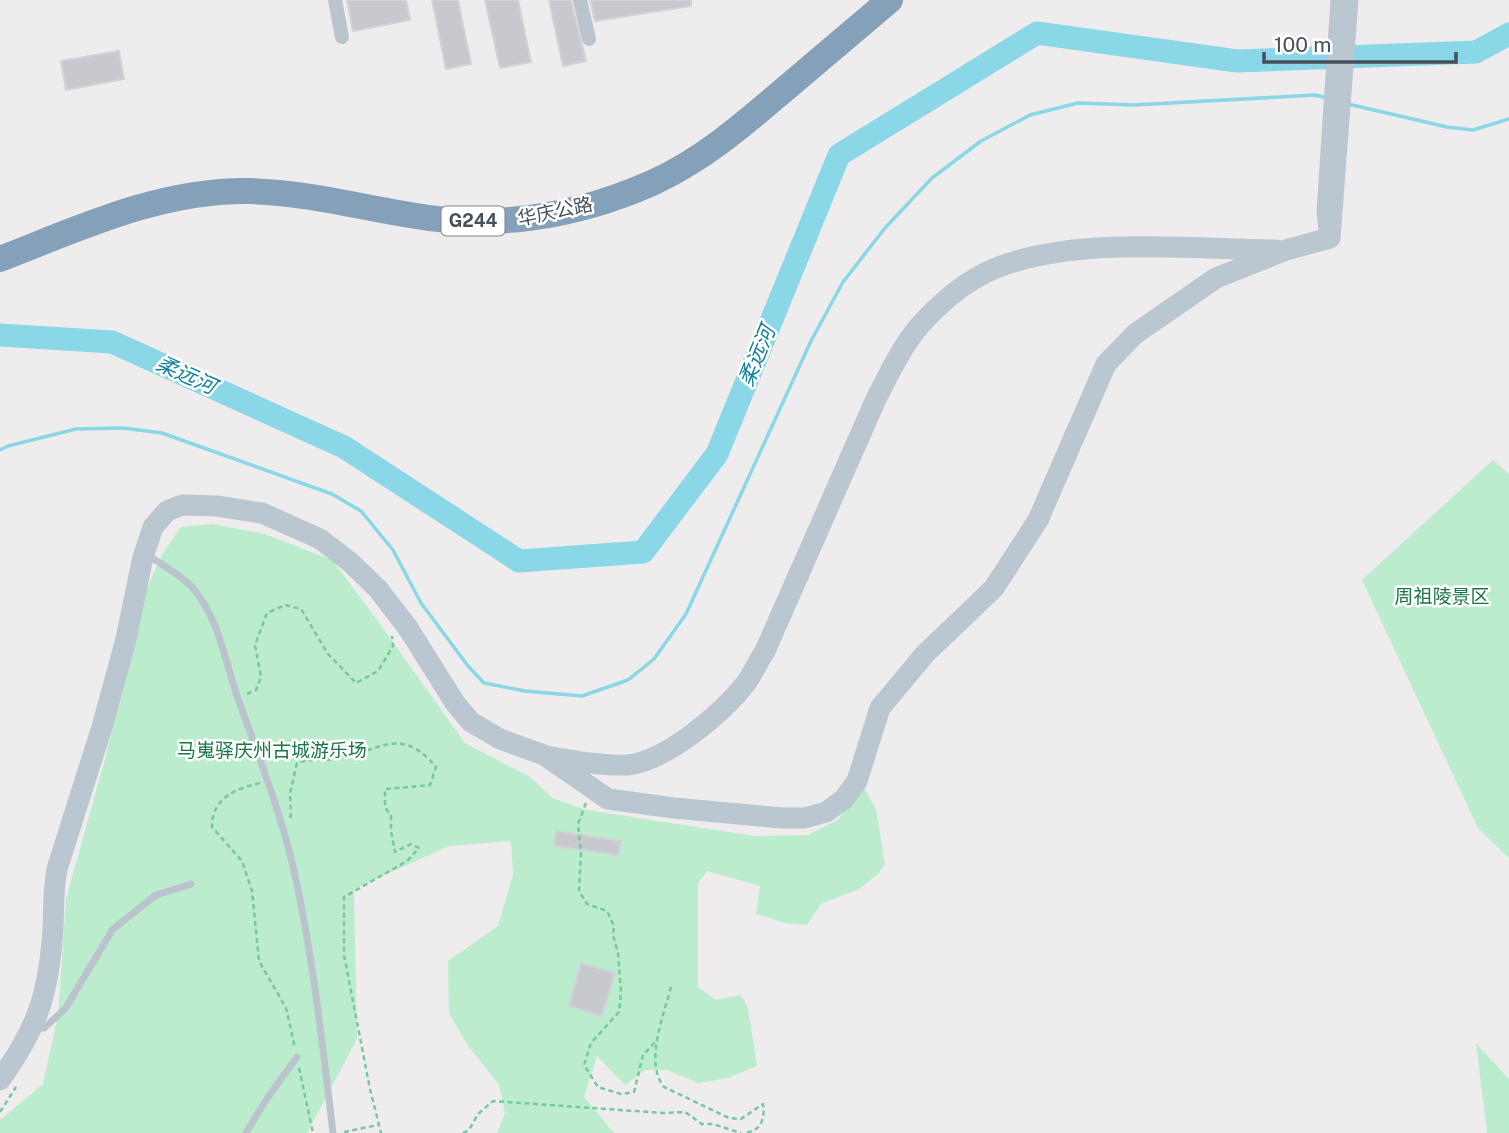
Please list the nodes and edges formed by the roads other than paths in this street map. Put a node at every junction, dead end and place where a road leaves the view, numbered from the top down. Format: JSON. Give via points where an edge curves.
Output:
{"nodes":[{"id":1,"x":335,"y":0,"type":"edge"},
{"id":2,"x":580,"y":0,"type":"edge"},
{"id":3,"x":880,"y":0,"type":"edge"},
{"id":4,"x":890,"y":0,"type":"edge"},
{"id":5,"x":1341,"y":0,"type":"edge"},
{"id":6,"x":1348,"y":0,"type":"edge"},
{"id":7,"x":342,"y":37,"type":"dead end"},
{"id":8,"x":589,"y":39,"type":"dead end"},
{"id":9,"x":1330,"y":212,"type":"junction"},
{"id":10,"x":1286,"y":250,"type":"junction"},
{"id":11,"x":0,"y":252,"type":"edge"},
{"id":12,"x":0,"y":259,"type":"edge"},
{"id":13,"x":145,"y":552,"type":"junction"},
{"id":14,"x":544,"y":755,"type":"junction"},
{"id":15,"x":191,"y":884,"type":"dead end"},
{"id":16,"x":32,"y":1028,"type":"junction"},
{"id":17,"x":297,"y":1057,"type":"road end"},
{"id":18,"x":0,"y":1080,"type":"edge"},
{"id":19,"x":246,"y":1133,"type":"edge"},
{"id":20,"x":333,"y":1133,"type":"edge"}],
"edges":[{"from":1,"to":7,"type":"street"},
{"from":2,"to":8,"type":"street"},
{"from":3,"to":11,"type":"highway","name":"华庆公路","number":"G244","via":[[699,150],[650,177],[588,200],[523,213],[478,216],[274,186],[222,185],[142,199]]},
{"from":4,"to":12,"type":"highway","name":"华庆公路","number":"G244","via":[[703,155],[652,183],[590,205],[524,219],[479,222],[274,192],[191,195],[122,212]]},
{"from":5,"to":9,"type":"street"},
{"from":6,"to":9,"type":"street"},
{"from":9,"to":10,"type":"street","via":[[1330,238]]},
{"from":10,"to":14,"type":"street","via":[[1132,247],[1073,251],[996,268],[969,283],[915,331],[895,362],[765,651],[746,683],[695,732],[662,753],[630,765]]},
{"from":10,"to":14,"type":"street","via":[[1216,278],[1135,334],[1106,364],[1038,520],[994,588],[925,654],[880,708],[857,782],[826,812],[782,818],[608,799]]},
{"from":13,"to":14,"type":"street","via":[[153,527],[167,511],[182,505],[262,513],[320,539],[378,589],[471,722],[500,739]]},
{"from":13,"to":16,"type":"street","via":[[103,727],[57,869],[48,975]]},
{"from":13,"to":20,"type":"lane","via":[[190,585],[206,608],[222,642],[267,781],[296,878],[308,940]]},
{"from":15,"to":16,"type":"lane","via":[[156,895],[113,929],[65,1009],[44,1028]]},
{"from":16,"to":18,"type":"street"},
{"from":17,"to":19,"type":"lane"}]}
